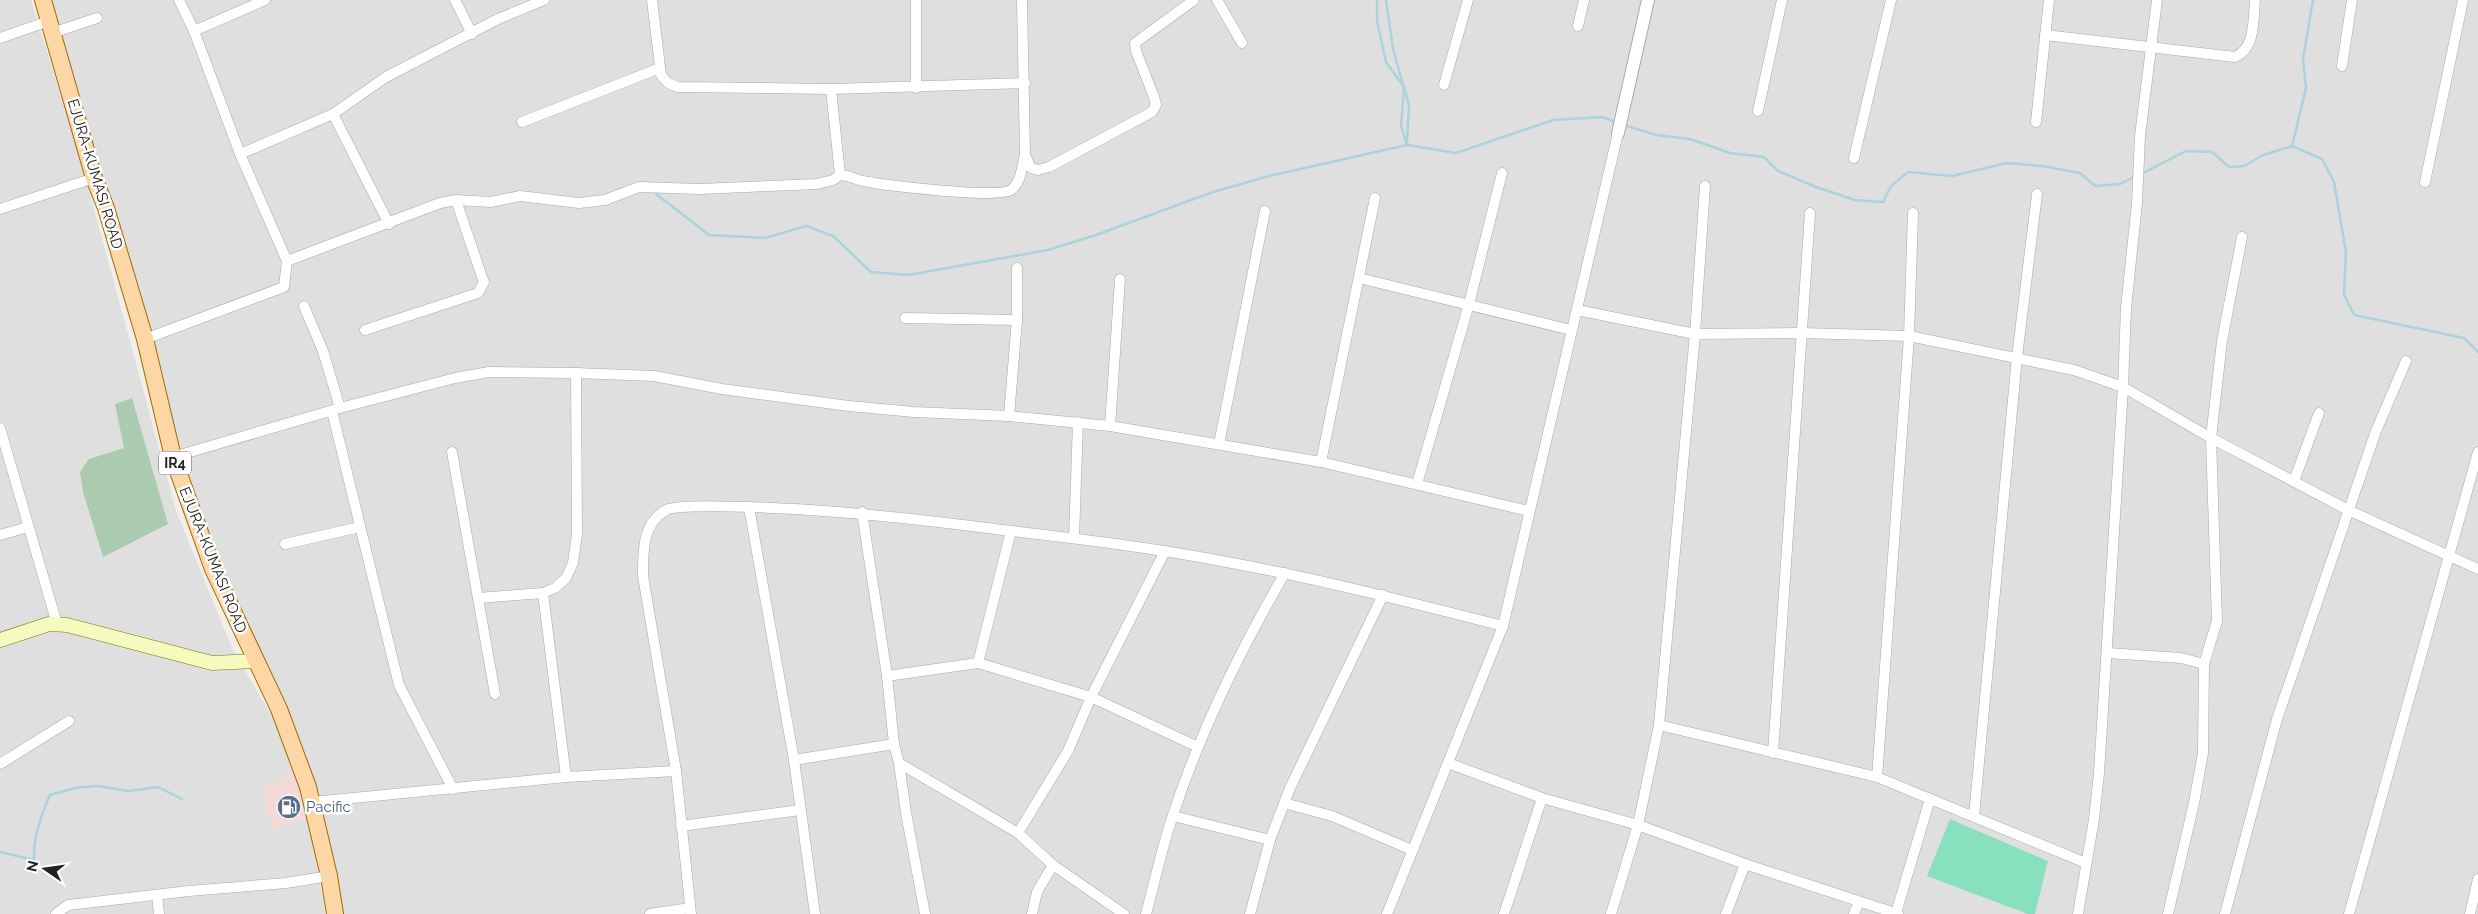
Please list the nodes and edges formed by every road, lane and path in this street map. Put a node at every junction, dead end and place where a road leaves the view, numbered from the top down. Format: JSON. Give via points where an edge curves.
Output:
{"nodes":[{"id":1,"x":43,"y":0,"type":"edge"},
{"id":2,"x":179,"y":0,"type":"edge"},
{"id":3,"x":265,"y":0,"type":"edge"},
{"id":4,"x":455,"y":0,"type":"edge"},
{"id":5,"x":544,"y":0,"type":"edge"},
{"id":6,"x":652,"y":0,"type":"edge"},
{"id":7,"x":916,"y":0,"type":"edge"},
{"id":8,"x":1022,"y":0,"type":"edge"},
{"id":9,"x":1194,"y":0,"type":"edge"},
{"id":10,"x":1217,"y":0,"type":"edge"},
{"id":11,"x":1468,"y":0,"type":"edge"},
{"id":12,"x":1584,"y":0,"type":"edge"},
{"id":13,"x":1648,"y":0,"type":"edge"},
{"id":14,"x":1782,"y":0,"type":"edge"},
{"id":15,"x":1890,"y":0,"type":"edge"},
{"id":16,"x":2049,"y":0,"type":"edge"},
{"id":17,"x":2157,"y":0,"type":"edge"},
{"id":18,"x":2255,"y":0,"type":"edge"},
{"id":19,"x":2352,"y":0,"type":"edge"},
{"id":20,"x":2463,"y":0,"type":"edge"},
{"id":21,"x":97,"y":18,"type":"dead end"},
{"id":22,"x":1578,"y":26,"type":"dead end"},
{"id":23,"x":50,"y":27,"type":"junction"},
{"id":24,"x":194,"y":31,"type":"junction"},
{"id":25,"x":472,"y":34,"type":"junction"},
{"id":26,"x":2045,"y":35,"type":"junction"},
{"id":27,"x":0,"y":38,"type":"edge"},
{"id":28,"x":1242,"y":43,"type":"dead end"},
{"id":29,"x":2152,"y":47,"type":"junction"},
{"id":30,"x":2342,"y":66,"type":"dead end"},
{"id":31,"x":660,"y":68,"type":"junction"},
{"id":32,"x":1025,"y":83,"type":"junction"},
{"id":33,"x":1444,"y":85,"type":"dead end"},
{"id":34,"x":916,"y":88,"type":"junction"},
{"id":35,"x":831,"y":89,"type":"junction"},
{"id":36,"x":1758,"y":111,"type":"dead end"},
{"id":37,"x":333,"y":114,"type":"junction"},
{"id":38,"x":522,"y":122,"type":"dead end"},
{"id":39,"x":2036,"y":122,"type":"dead end"},
{"id":40,"x":1618,"y":133,"type":"joint"},
{"id":41,"x":240,"y":154,"type":"junction"},
{"id":42,"x":1025,"y":155,"type":"junction"},
{"id":43,"x":1854,"y":158,"type":"dead end"},
{"id":44,"x":1502,"y":173,"type":"dead end"},
{"id":45,"x":840,"y":175,"type":"junction"},
{"id":46,"x":94,"y":178,"type":"junction"},
{"id":47,"x":2425,"y":182,"type":"dead end"},
{"id":48,"x":1705,"y":186,"type":"dead end"},
{"id":49,"x":2036,"y":194,"type":"dead end"},
{"id":50,"x":1375,"y":198,"type":"dead end"},
{"id":51,"x":456,"y":200,"type":"junction"},
{"id":52,"x":0,"y":209,"type":"edge"},
{"id":53,"x":1265,"y":211,"type":"dead end"},
{"id":54,"x":1810,"y":213,"type":"dead end"},
{"id":55,"x":1913,"y":213,"type":"dead end"},
{"id":56,"x":389,"y":224,"type":"junction"},
{"id":57,"x":2242,"y":237,"type":"dead end"},
{"id":58,"x":287,"y":261,"type":"junction"},
{"id":59,"x":1017,"y":268,"type":"dead end"},
{"id":60,"x":1359,"y":278,"type":"junction"},
{"id":61,"x":1120,"y":279,"type":"dead end"},
{"id":62,"x":1469,"y":304,"type":"junction"},
{"id":63,"x":304,"y":306,"type":"dead end"},
{"id":64,"x":1577,"y":310,"type":"junction"},
{"id":65,"x":905,"y":318,"type":"dead end"},
{"id":66,"x":1017,"y":320,"type":"junction"},
{"id":67,"x":365,"y":330,"type":"dead end"},
{"id":68,"x":1571,"y":330,"type":"junction"},
{"id":69,"x":1801,"y":333,"type":"junction"},
{"id":70,"x":1695,"y":334,"type":"junction"},
{"id":71,"x":1909,"y":336,"type":"junction"},
{"id":72,"x":145,"y":339,"type":"junction"},
{"id":73,"x":2016,"y":357,"type":"junction"},
{"id":74,"x":2406,"y":361,"type":"dead end"},
{"id":75,"x":576,"y":373,"type":"junction"},
{"id":76,"x":2123,"y":387,"type":"junction"},
{"id":77,"x":336,"y":410,"type":"junction"},
{"id":78,"x":2319,"y":414,"type":"dead end"},
{"id":79,"x":1009,"y":416,"type":"junction"},
{"id":80,"x":1078,"y":422,"type":"junction"},
{"id":81,"x":1110,"y":426,"type":"junction"},
{"id":82,"x":0,"y":428,"type":"edge"},
{"id":83,"x":2211,"y":438,"type":"junction"},
{"id":84,"x":1219,"y":444,"type":"junction"},
{"id":85,"x":452,"y":452,"type":"dead end"},
{"id":86,"x":2478,"y":452,"type":"edge"},
{"id":87,"x":173,"y":456,"type":"junction"},
{"id":88,"x":1321,"y":462,"type":"junction"},
{"id":89,"x":2294,"y":481,"type":"junction"},
{"id":90,"x":1418,"y":484,"type":"junction"},
{"id":91,"x":749,"y":507,"type":"junction"},
{"id":92,"x":2348,"y":510,"type":"junction"},
{"id":93,"x":862,"y":512,"type":"junction"},
{"id":94,"x":1529,"y":512,"type":"junction"},
{"id":95,"x":28,"y":527,"type":"junction"},
{"id":96,"x":360,"y":527,"type":"junction"},
{"id":97,"x":1011,"y":531,"type":"junction"},
{"id":98,"x":0,"y":535,"type":"edge"},
{"id":99,"x":1074,"y":538,"type":"junction"},
{"id":100,"x":285,"y":544,"type":"dead end"},
{"id":101,"x":1165,"y":551,"type":"junction"},
{"id":102,"x":2448,"y":556,"type":"junction"},
{"id":103,"x":2478,"y":569,"type":"edge"},
{"id":104,"x":1285,"y":573,"type":"junction"},
{"id":105,"x":542,"y":592,"type":"junction"},
{"id":106,"x":1383,"y":595,"type":"junction"},
{"id":107,"x":478,"y":598,"type":"junction"},
{"id":108,"x":57,"y":624,"type":"junction"},
{"id":109,"x":1503,"y":626,"type":"junction"},
{"id":110,"x":0,"y":640,"type":"edge"},
{"id":111,"x":2108,"y":653,"type":"junction"},
{"id":112,"x":256,"y":661,"type":"junction"},
{"id":113,"x":978,"y":663,"type":"junction"},
{"id":114,"x":2204,"y":664,"type":"junction"},
{"id":115,"x":887,"y":676,"type":"junction"},
{"id":116,"x":495,"y":694,"type":"dead end"},
{"id":117,"x":1091,"y":697,"type":"junction"},
{"id":118,"x":69,"y":721,"type":"dead end"},
{"id":119,"x":1659,"y":725,"type":"junction"},
{"id":120,"x":894,"y":744,"type":"junction"},
{"id":121,"x":1198,"y":747,"type":"junction"},
{"id":122,"x":1774,"y":753,"type":"junction"},
{"id":123,"x":794,"y":760,"type":"junction"},
{"id":124,"x":899,"y":762,"type":"junction"},
{"id":125,"x":1448,"y":763,"type":"junction"},
{"id":126,"x":0,"y":764,"type":"edge"},
{"id":127,"x":676,"y":771,"type":"junction"},
{"id":128,"x":566,"y":777,"type":"junction"},
{"id":129,"x":1877,"y":777,"type":"junction"},
{"id":130,"x":453,"y":789,"type":"junction"},
{"id":131,"x":1542,"y":798,"type":"junction"},
{"id":132,"x":1930,"y":799,"type":"junction"},
{"id":133,"x":313,"y":802,"type":"junction"},
{"id":134,"x":1284,"y":803,"type":"junction"},
{"id":135,"x":800,"y":810,"type":"junction"},
{"id":136,"x":1172,"y":816,"type":"junction"},
{"id":137,"x":1974,"y":816,"type":"junction"},
{"id":138,"x":1638,"y":825,"type":"junction"},
{"id":139,"x":682,"y":826,"type":"junction"},
{"id":140,"x":1018,"y":833,"type":"junction"},
{"id":141,"x":1270,"y":840,"type":"junction"},
{"id":142,"x":1412,"y":850,"type":"junction"},
{"id":143,"x":2086,"y":863,"type":"junction"},
{"id":144,"x":1745,"y":864,"type":"junction"},
{"id":145,"x":1053,"y":865,"type":"junction"},
{"id":146,"x":329,"y":876,"type":"junction"},
{"id":147,"x":2478,"y":879,"type":"edge"},
{"id":148,"x":157,"y":895,"type":"junction"},
{"id":149,"x":1858,"y":902,"type":"junction"},
{"id":150,"x":691,"y":911,"type":"edge"},
{"id":151,"x":56,"y":914,"type":"edge"},
{"id":152,"x":160,"y":914,"type":"edge"},
{"id":153,"x":336,"y":914,"type":"edge"},
{"id":154,"x":650,"y":914,"type":"edge"},
{"id":155,"x":815,"y":914,"type":"edge"},
{"id":156,"x":926,"y":914,"type":"edge"},
{"id":157,"x":1032,"y":914,"type":"edge"},
{"id":158,"x":1124,"y":914,"type":"edge"},
{"id":159,"x":1146,"y":914,"type":"edge"},
{"id":160,"x":1250,"y":914,"type":"edge"},
{"id":161,"x":1387,"y":914,"type":"edge"},
{"id":162,"x":1504,"y":914,"type":"edge"},
{"id":163,"x":1611,"y":914,"type":"edge"},
{"id":164,"x":1726,"y":914,"type":"edge"},
{"id":165,"x":1854,"y":914,"type":"edge"},
{"id":166,"x":1897,"y":914,"type":"edge"},
{"id":167,"x":2078,"y":914,"type":"edge"},
{"id":168,"x":2168,"y":914,"type":"edge"},
{"id":169,"x":2225,"y":914,"type":"edge"},
{"id":170,"x":2349,"y":914,"type":"edge"},
{"id":171,"x":2470,"y":914,"type":"edge"}],
"edges":[{"from":1,"to":23,"type":"main road","name":"EJURA-KUMASI ROAD","number":"IR4"},
{"from":2,"to":24,"type":"street"},
{"from":3,"to":24,"type":"street"},
{"from":4,"to":25,"type":"street"},
{"from":5,"to":25,"type":"street"},
{"from":6,"to":31,"type":"street"},
{"from":7,"to":34,"type":"street"},
{"from":8,"to":32,"type":"street"},
{"from":9,"to":42,"type":"street","via":[[1135,43],[1156,105],[1152,112],[1049,167],[1031,168]]},
{"from":10,"to":28,"type":"street"},
{"from":11,"to":33,"type":"street"},
{"from":12,"to":22,"type":"street"},
{"from":13,"to":40,"type":"street"},
{"from":14,"to":36,"type":"street"},
{"from":15,"to":43,"type":"street"},
{"from":16,"to":26,"type":"street"},
{"from":17,"to":29,"type":"street"},
{"from":18,"to":29,"type":"street","via":[[2250,41],[2242,54],[2229,57]]},
{"from":19,"to":30,"type":"street"},
{"from":20,"to":47,"type":"street"},
{"from":21,"to":23,"type":"street"},
{"from":23,"to":27,"type":"street"},
{"from":23,"to":46,"type":"main road","name":"EJURA-KUMASI ROAD","number":"IR4"},
{"from":24,"to":41,"type":"street"},
{"from":25,"to":37,"type":"street","via":[[386,77]]},
{"from":26,"to":29,"type":"street"},
{"from":26,"to":39,"type":"street"},
{"from":29,"to":76,"type":"street","via":[[2140,136],[2138,203],[2126,308]]},
{"from":31,"to":35,"type":"street","via":[[664,79],[678,87]]},
{"from":31,"to":38,"type":"street"},
{"from":32,"to":34,"type":"street"},
{"from":32,"to":42,"type":"street"},
{"from":34,"to":35,"type":"street"},
{"from":35,"to":45,"type":"street"},
{"from":37,"to":41,"type":"street"},
{"from":37,"to":56,"type":"street"},
{"from":40,"to":64,"type":"street"},
{"from":41,"to":58,"type":"street"},
{"from":42,"to":45,"type":"street","via":[[1012,190],[998,194],[876,182]]},
{"from":44,"to":62,"type":"street"},
{"from":45,"to":51,"type":"street","via":[[817,184],[700,189],[639,187],[605,200],[579,203],[520,196],[491,202]]},
{"from":46,"to":52,"type":"street"},
{"from":46,"to":72,"type":"main road","name":"EJURA-KUMASI ROAD","number":"IR4"},
{"from":48,"to":70,"type":"street"},
{"from":49,"to":73,"type":"street"},
{"from":50,"to":60,"type":"street"},
{"from":51,"to":56,"type":"street","via":[[440,203]]},
{"from":51,"to":67,"type":"street","via":[[482,277],[482,289]]},
{"from":53,"to":84,"type":"street"},
{"from":54,"to":69,"type":"street"},
{"from":55,"to":71,"type":"street"},
{"from":56,"to":58,"type":"street"},
{"from":57,"to":83,"type":"street","via":[[2222,341]]},
{"from":58,"to":72,"type":"street","via":[[284,287]]},
{"from":59,"to":66,"type":"street"},
{"from":60,"to":62,"type":"street"},
{"from":60,"to":88,"type":"street"},
{"from":61,"to":81,"type":"street"},
{"from":62,"to":68,"type":"street"},
{"from":62,"to":90,"type":"street"},
{"from":63,"to":77,"type":"street","via":[[323,351]]},
{"from":64,"to":68,"type":"street"},
{"from":64,"to":70,"type":"street"},
{"from":65,"to":66,"type":"street"},
{"from":66,"to":79,"type":"street"},
{"from":68,"to":94,"type":"street"},
{"from":69,"to":70,"type":"street"},
{"from":69,"to":71,"type":"street"},
{"from":69,"to":122,"type":"street"},
{"from":70,"to":119,"type":"street"},
{"from":71,"to":73,"type":"street"},
{"from":71,"to":129,"type":"street"},
{"from":72,"to":87,"type":"main road","name":"EJURA-KUMASI ROAD","number":"IR4"},
{"from":73,"to":76,"type":"street","via":[[2074,370]]},
{"from":73,"to":137,"type":"street"},
{"from":74,"to":92,"type":"street"},
{"from":75,"to":77,"type":"street","via":[[489,372]]},
{"from":75,"to":79,"type":"street","via":[[654,376],[722,389],[849,406]]},
{"from":75,"to":105,"type":"street","via":[[577,534],[573,564],[566,578],[555,588]]},
{"from":76,"to":83,"type":"street"},
{"from":76,"to":111,"type":"street"},
{"from":77,"to":87,"type":"street"},
{"from":77,"to":96,"type":"street"},
{"from":78,"to":89,"type":"street"},
{"from":79,"to":80,"type":"street"},
{"from":80,"to":81,"type":"street"},
{"from":80,"to":99,"type":"street"},
{"from":81,"to":84,"type":"street"},
{"from":82,"to":95,"type":"street"},
{"from":83,"to":89,"type":"street"},
{"from":83,"to":114,"type":"street","via":[[2217,621]]},
{"from":84,"to":88,"type":"street"},
{"from":85,"to":107,"type":"street"},
{"from":86,"to":102,"type":"street"},
{"from":87,"to":112,"type":"main road","name":"EJURA-KUMASI ROAD","number":"IR4","via":[[213,569]]},
{"from":88,"to":90,"type":"street"},
{"from":89,"to":92,"type":"street"},
{"from":90,"to":94,"type":"street"},
{"from":91,"to":93,"type":"street"},
{"from":91,"to":123,"type":"street"},
{"from":91,"to":127,"type":"street","via":[[669,508],[656,516],[643,545],[643,576]]},
{"from":92,"to":102,"type":"street"},
{"from":92,"to":169,"type":"street","via":[[2277,719]]},
{"from":93,"to":97,"type":"street"},
{"from":93,"to":115,"type":"street"},
{"from":94,"to":109,"type":"street"},
{"from":95,"to":98,"type":"street"},
{"from":95,"to":108,"type":"street"},
{"from":96,"to":100,"type":"street"},
{"from":96,"to":130,"type":"street","via":[[399,684]]},
{"from":97,"to":99,"type":"street"},
{"from":97,"to":113,"type":"street"},
{"from":99,"to":101,"type":"street"},
{"from":101,"to":104,"type":"street"},
{"from":101,"to":117,"type":"street"},
{"from":102,"to":103,"type":"street"},
{"from":102,"to":170,"type":"street"},
{"from":104,"to":106,"type":"street"},
{"from":104,"to":121,"type":"street","via":[[1252,630]]},
{"from":105,"to":107,"type":"street"},
{"from":105,"to":128,"type":"street"},
{"from":106,"to":109,"type":"street"},
{"from":106,"to":134,"type":"street"},
{"from":107,"to":116,"type":"street"},
{"from":108,"to":110,"type":"main road"},
{"from":108,"to":112,"type":"main road","via":[[121,637],[183,657],[212,662]]},
{"from":109,"to":125,"type":"street"},
{"from":111,"to":114,"type":"street","via":[[2180,658]]},
{"from":111,"to":143,"type":"street","via":[[2100,773]]},
{"from":112,"to":133,"type":"main road","name":"EJURA-KUMASI ROAD","number":"IR4","via":[[279,709]]},
{"from":113,"to":115,"type":"street"},
{"from":113,"to":117,"type":"street"},
{"from":114,"to":168,"type":"street","via":[[2203,753]]},
{"from":115,"to":120,"type":"street"},
{"from":117,"to":121,"type":"street"},
{"from":117,"to":140,"type":"street","via":[[1068,751]]},
{"from":118,"to":126,"type":"street"},
{"from":119,"to":122,"type":"street"},
{"from":119,"to":138,"type":"street"},
{"from":120,"to":123,"type":"street"},
{"from":120,"to":124,"type":"street"},
{"from":121,"to":136,"type":"street"},
{"from":122,"to":129,"type":"street"},
{"from":123,"to":135,"type":"street"},
{"from":124,"to":140,"type":"street"},
{"from":124,"to":156,"type":"street"},
{"from":125,"to":131,"type":"street"},
{"from":125,"to":142,"type":"street"},
{"from":127,"to":128,"type":"street"},
{"from":127,"to":139,"type":"street"},
{"from":128,"to":130,"type":"street"},
{"from":129,"to":132,"type":"street"},
{"from":130,"to":133,"type":"street"},
{"from":131,"to":138,"type":"street"},
{"from":131,"to":162,"type":"street"},
{"from":132,"to":137,"type":"street"},
{"from":132,"to":166,"type":"street"},
{"from":133,"to":146,"type":"main road","name":"EJURA-KUMASI ROAD","number":"IR4"},
{"from":134,"to":141,"type":"street"},
{"from":134,"to":142,"type":"street","via":[[1332,816]]},
{"from":135,"to":139,"type":"street"},
{"from":135,"to":155,"type":"street"},
{"from":136,"to":141,"type":"street"},
{"from":136,"to":159,"type":"street"},
{"from":137,"to":143,"type":"street"},
{"from":138,"to":144,"type":"street"},
{"from":138,"to":163,"type":"street"},
{"from":139,"to":150,"type":"street"},
{"from":140,"to":145,"type":"street"},
{"from":141,"to":160,"type":"street"},
{"from":142,"to":161,"type":"street"},
{"from":143,"to":167,"type":"street"},
{"from":144,"to":149,"type":"street"},
{"from":144,"to":164,"type":"street"},
{"from":145,"to":157,"type":"street","via":[[1037,892]]},
{"from":145,"to":158,"type":"street"},
{"from":146,"to":148,"type":"street"},
{"from":146,"to":153,"type":"main road","name":"EJURA-KUMASI ROAD","number":"IR4"},
{"from":147,"to":171,"type":"street"},
{"from":148,"to":151,"type":"street","via":[[68,905]]},
{"from":148,"to":152,"type":"street"},
{"from":149,"to":165,"type":"street"},
{"from":149,"to":166,"type":"street"},
{"from":150,"to":154,"type":"street"}]}
